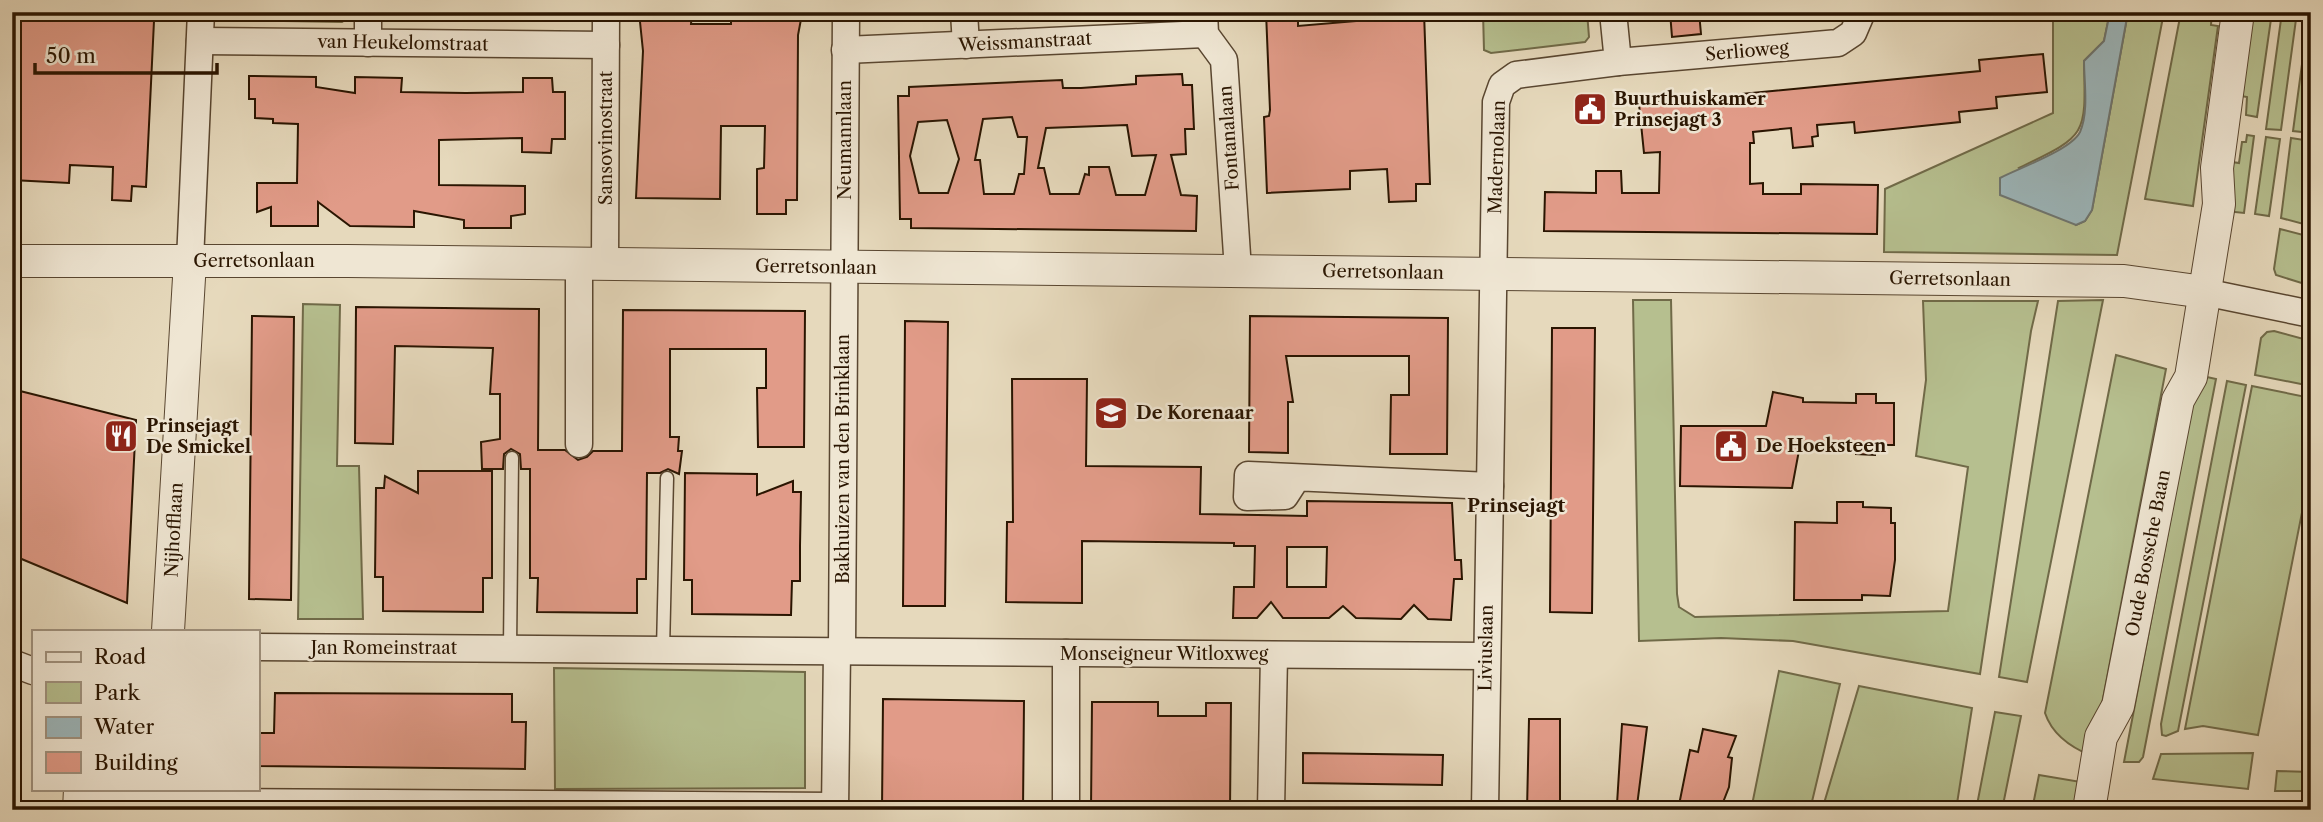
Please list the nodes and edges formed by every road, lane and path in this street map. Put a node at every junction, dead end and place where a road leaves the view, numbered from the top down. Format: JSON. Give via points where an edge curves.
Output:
{"nodes":[{"id":1,"x":201,"y":12,"type":"edge"},
{"id":2,"x":368,"y":12,"type":"edge"},
{"id":3,"x":606,"y":12,"type":"edge"},
{"id":4,"x":845,"y":12,"type":"edge"},
{"id":5,"x":964,"y":12,"type":"edge"},
{"id":6,"x":1613,"y":12,"type":"edge"},
{"id":7,"x":2238,"y":12,"type":"edge"},
{"id":8,"x":1870,"y":13,"type":"edge"},
{"id":9,"x":1204,"y":23,"type":"edge"},
{"id":10,"x":200,"y":41,"type":"junction"},
{"id":11,"x":368,"y":43,"type":"junction"},
{"id":12,"x":966,"y":45,"type":"junction"},
{"id":13,"x":606,"y":46,"type":"junction"},
{"id":14,"x":845,"y":50,"type":"junction"},
{"id":15,"x":1618,"y":62,"type":"junction"},
{"id":16,"x":12,"y":261,"type":"edge"},
{"id":17,"x":190,"y":261,"type":"junction"},
{"id":18,"x":592,"y":264,"type":"junction"},
{"id":19,"x":845,"y":267,"type":"junction"},
{"id":20,"x":1238,"y":270,"type":"junction"},
{"id":21,"x":1495,"y":274,"type":"junction"},
{"id":22,"x":2196,"y":291,"type":"junction"},
{"id":23,"x":2311,"y":314,"type":"edge"},
{"id":24,"x":579,"y":444,"type":"dead end"},
{"id":25,"x":512,"y":458,"type":"dead end"},
{"id":26,"x":667,"y":478,"type":"dead end"},
{"id":27,"x":1296,"y":480,"type":"dead end"},
{"id":28,"x":1490,"y":486,"type":"junction"},
{"id":29,"x":168,"y":630,"type":"edge"},
{"id":30,"x":259,"y":647,"type":"edge"},
{"id":31,"x":510,"y":649,"type":"junction"},
{"id":32,"x":663,"y":650,"type":"junction"},
{"id":33,"x":839,"y":651,"type":"junction"},
{"id":34,"x":1066,"y":653,"type":"junction"},
{"id":35,"x":1274,"y":655,"type":"junction"},
{"id":36,"x":1486,"y":656,"type":"junction"},
{"id":37,"x":12,"y":663,"type":"edge"},
{"id":38,"x":32,"y":671,"type":"edge"},
{"id":39,"x":2118,"y":706,"type":"junction"},
{"id":40,"x":79,"y":800,"type":"edge"},
{"id":41,"x":331,"y":806,"type":"edge"},
{"id":42,"x":548,"y":807,"type":"edge"},
{"id":43,"x":835,"y":808,"type":"edge"},
{"id":44,"x":1066,"y":810,"type":"edge"},
{"id":45,"x":1271,"y":810,"type":"edge"},
{"id":46,"x":1485,"y":810,"type":"edge"},
{"id":47,"x":2089,"y":810,"type":"edge"},
{"id":48,"x":2107,"y":810,"type":"edge"}],
"edges":[{"from":1,"to":10,"type":"street"},
{"from":2,"to":11,"type":"street"},
{"from":3,"to":13,"type":"street","name":"Sansovinostraat"},
{"from":4,"to":14,"type":"street","name":"Neumannlaan"},
{"from":5,"to":12,"type":"street"},
{"from":6,"to":15,"type":"street"},
{"from":7,"to":22,"type":"street","name":"Oude Bossche Baan","via":[[2217,168],[2201,201]]},
{"from":8,"to":15,"type":"street","name":"Serlioweg","via":[[1838,43]]},
{"from":9,"to":12,"type":"street","name":"Weissmanstraat"},
{"from":9,"to":20,"type":"street","name":"Fontanalaan","via":[[1224,60]]},
{"from":10,"to":11,"type":"street","name":"van Heukelomstraat"},
{"from":10,"to":17,"type":"street"},
{"from":11,"to":13,"type":"street","name":"van Heukelomstraat"},
{"from":12,"to":14,"type":"street","name":"Weissmanstraat"},
{"from":13,"to":18,"type":"street","name":"Sansovinostraat"},
{"from":14,"to":19,"type":"street","name":"Neumannlaan"},
{"from":15,"to":21,"type":"street","name":"Madernolaan","via":[[1517,75],[1502,85],[1496,102]]},
{"from":16,"to":17,"type":"street","name":"Gerretsonlaan"},
{"from":17,"to":18,"type":"street","name":"Gerretsonlaan"},
{"from":17,"to":29,"type":"street","name":"Nijhofflaan"},
{"from":18,"to":19,"type":"street","name":"Gerretsonlaan"},
{"from":18,"to":24,"type":"street"},
{"from":19,"to":20,"type":"street","name":"Gerretsonlaan"},
{"from":19,"to":33,"type":"street","name":"Bakhuizen van den Brinklaan"},
{"from":20,"to":21,"type":"street","name":"Gerretsonlaan"},
{"from":21,"to":22,"type":"street","name":"Gerretsonlaan","via":[[2124,281]]},
{"from":21,"to":28,"type":"street","name":"Liviuslaan"},
{"from":22,"to":23,"type":"street"},
{"from":22,"to":39,"type":"street","name":"Oude Bossche Baan","via":[[2175,374],[2178,400]]},
{"from":25,"to":31,"type":"lane"},
{"from":26,"to":32,"type":"lane"},
{"from":27,"to":28,"type":"street"},
{"from":28,"to":36,"type":"street","name":"Liviuslaan"},
{"from":30,"to":31,"type":"street","name":"Jan Romeinstraat"},
{"from":31,"to":32,"type":"street","name":"Jan Romeinstraat"},
{"from":32,"to":33,"type":"street","name":"Jan Romeinstraat"},
{"from":33,"to":34,"type":"street","name":"Monseigneur Witloxweg"},
{"from":33,"to":43,"type":"street","name":"Bakhuizen van den Brinklaan"},
{"from":34,"to":35,"type":"street","name":"Monseigneur Witloxweg"},
{"from":34,"to":44,"type":"street"},
{"from":35,"to":36,"type":"street","name":"Monseigneur Witloxweg"},
{"from":35,"to":45,"type":"street"},
{"from":36,"to":46,"type":"street","name":"Liviuslaan"},
{"from":37,"to":38,"type":"street"},
{"from":39,"to":47,"type":"street","name":"Oude Bossche Baan","via":[[2101,737]]},
{"from":39,"to":48,"type":"street","name":"Oude Bossche Baan","via":[[2121,738]]},
{"from":40,"to":41,"type":"street"},
{"from":41,"to":42,"type":"street"},
{"from":42,"to":43,"type":"street"}]}
